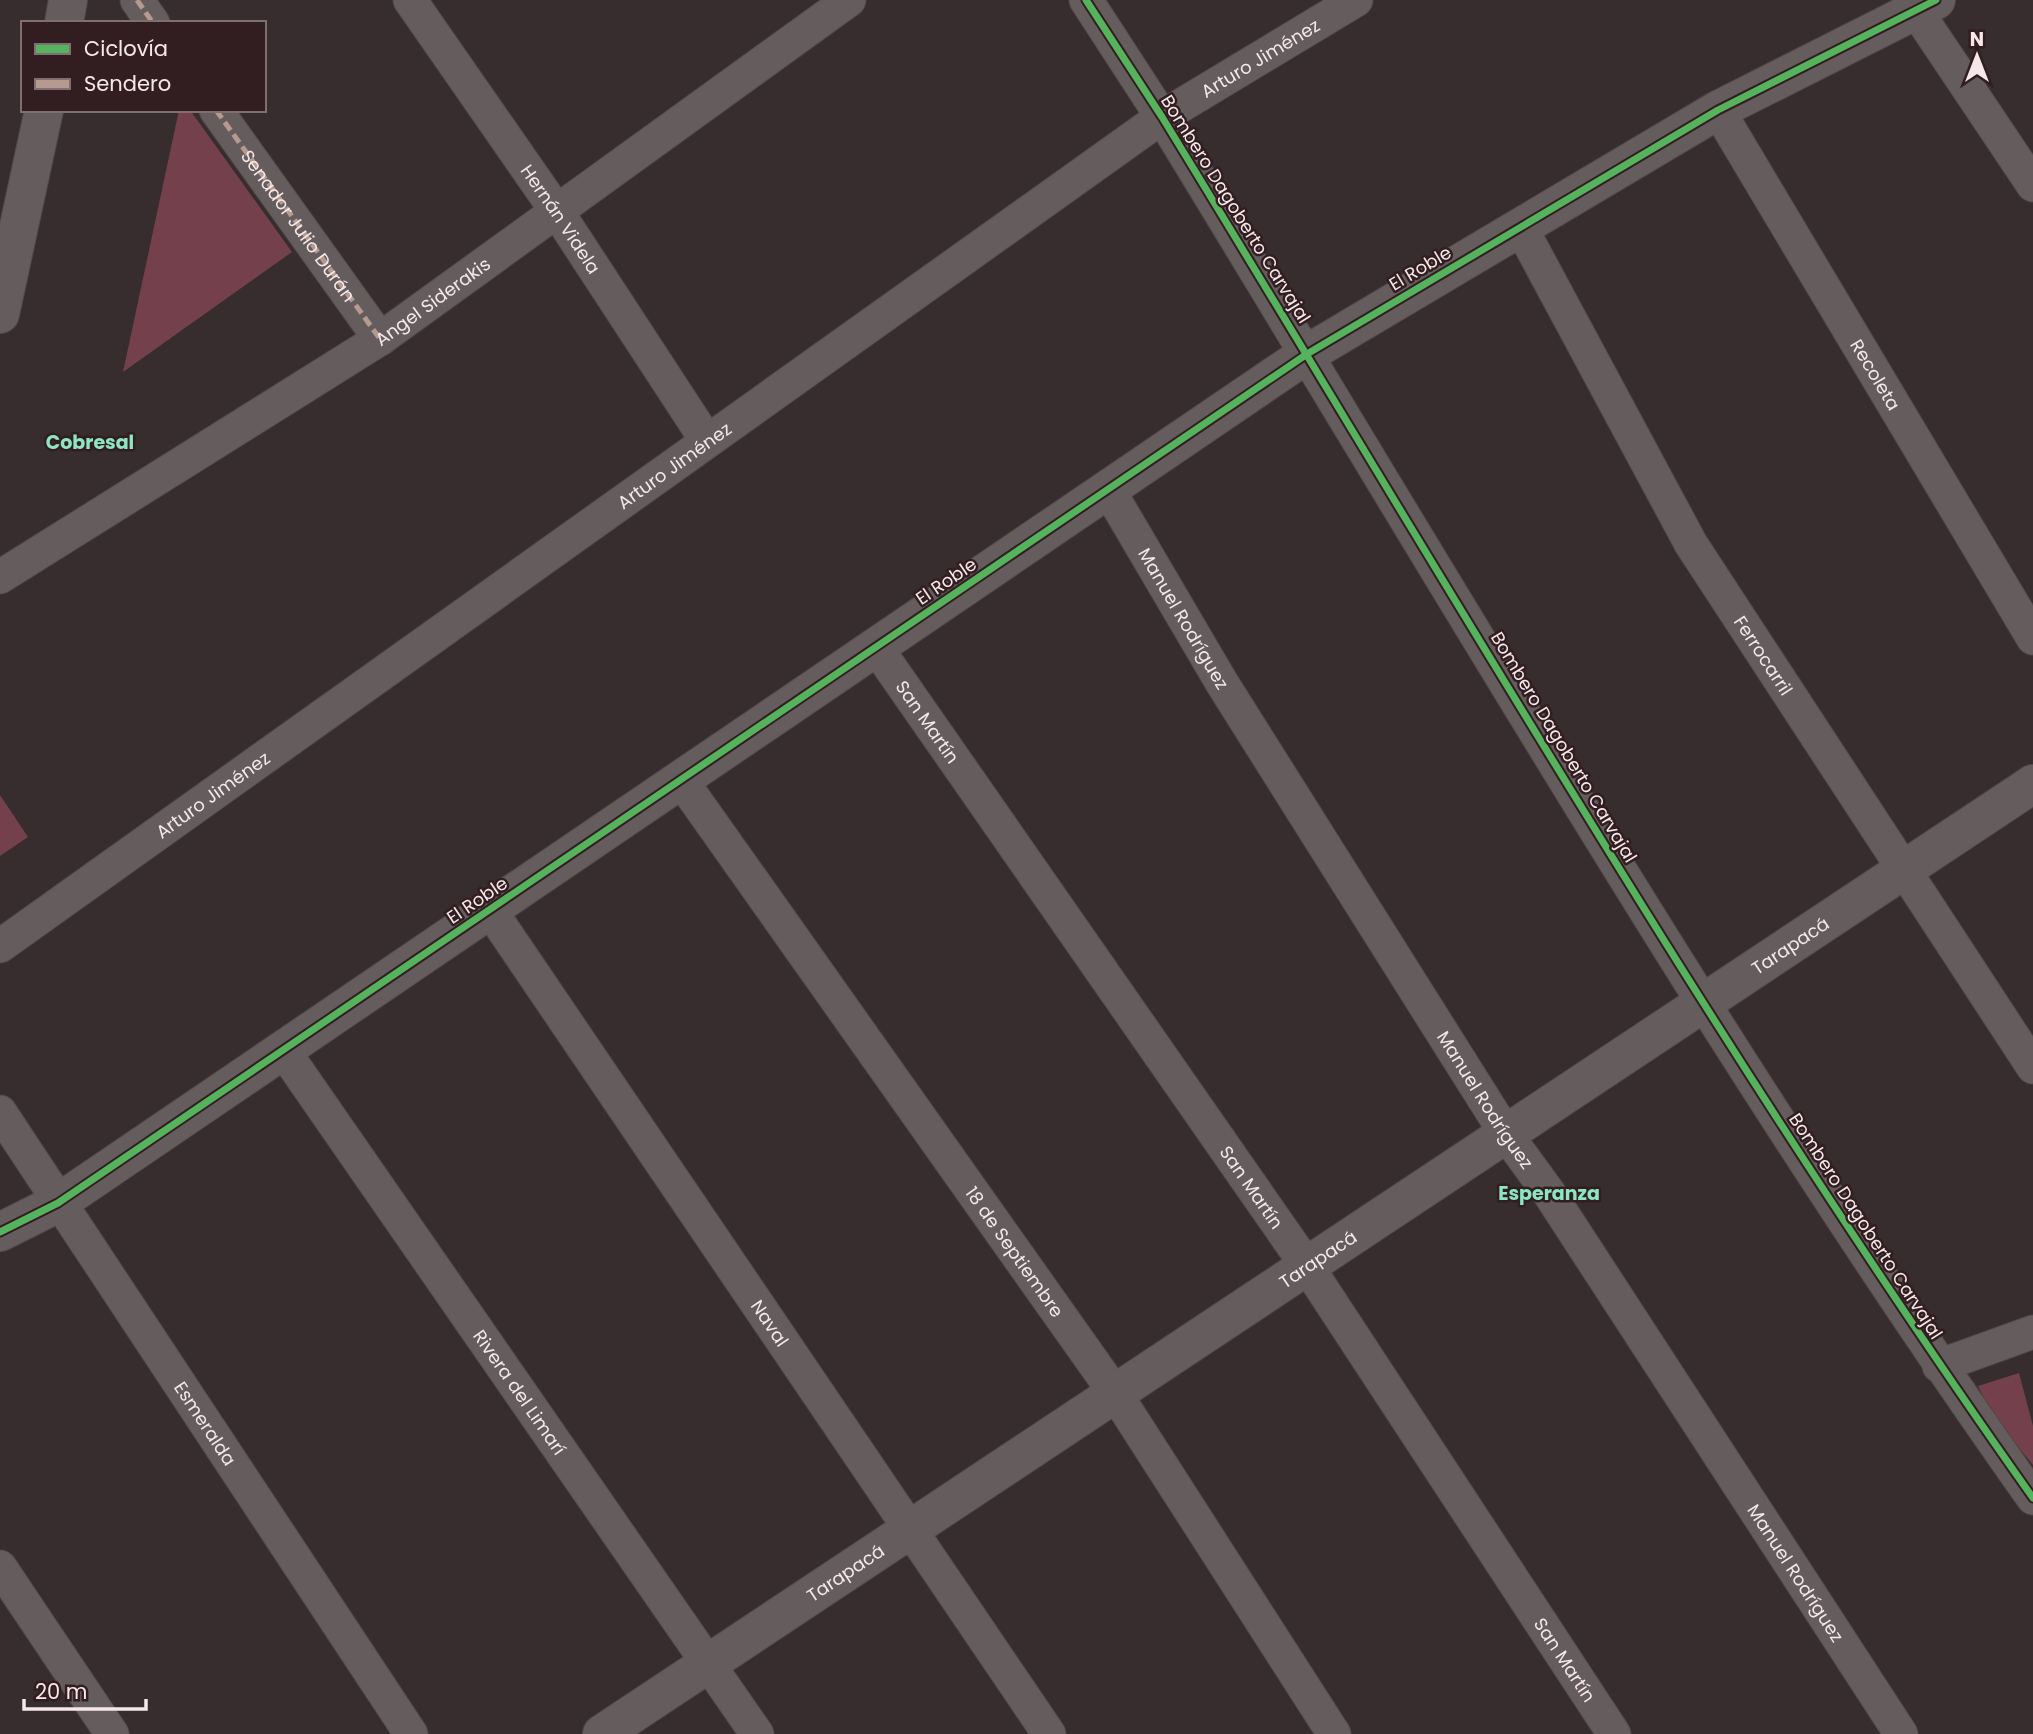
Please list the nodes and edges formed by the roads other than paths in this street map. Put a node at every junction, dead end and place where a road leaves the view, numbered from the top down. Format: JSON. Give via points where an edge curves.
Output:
{"nodes":[{"id":1,"x":68,"y":0,"type":"edge"},
{"id":2,"x":137,"y":0,"type":"edge"},
{"id":3,"x":849,"y":0,"type":"edge"},
{"id":4,"x":1086,"y":0,"type":"edge"},
{"id":5,"x":1356,"y":0,"type":"edge"},
{"id":6,"x":1921,"y":4,"type":"edge"},
{"id":7,"x":425,"y":5,"type":"edge"},
{"id":8,"x":64,"y":21,"type":"edge"},
{"id":9,"x":152,"y":21,"type":"edge"},
{"id":10,"x":1718,"y":110,"type":"junction"},
{"id":11,"x":44,"y":112,"type":"edge"},
{"id":12,"x":217,"y":112,"type":"edge"},
{"id":13,"x":1162,"y":117,"type":"junction"},
{"id":14,"x":2033,"y":185,"type":"edge"},
{"id":15,"x":558,"y":213,"type":"junction"},
{"id":16,"x":1520,"y":226,"type":"junction"},
{"id":17,"x":0,"y":314,"type":"edge"},
{"id":18,"x":380,"y":339,"type":"junction"},
{"id":19,"x":1307,"y":354,"type":"junction"},
{"id":20,"x":707,"y":441,"type":"junction"},
{"id":21,"x":1108,"y":489,"type":"junction"},
{"id":22,"x":0,"y":577,"type":"edge"},
{"id":23,"x":2033,"y":638,"type":"edge"},
{"id":24,"x":876,"y":647,"type":"junction"},
{"id":25,"x":681,"y":780,"type":"junction"},
{"id":26,"x":2033,"y":784,"type":"edge"},
{"id":27,"x":1902,"y":871,"type":"junction"},
{"id":28,"x":490,"y":910,"type":"junction"},
{"id":29,"x":0,"y":946,"type":"edge"},
{"id":30,"x":1702,"y":1004,"type":"junction"},
{"id":31,"x":284,"y":1050,"type":"junction"},
{"id":32,"x":2033,"y":1067,"type":"edge"},
{"id":33,"x":0,"y":1112,"type":"edge"},
{"id":34,"x":1506,"y":1134,"type":"junction"},
{"id":35,"x":58,"y":1203,"type":"junction"},
{"id":36,"x":0,"y":1232,"type":"edge"},
{"id":37,"x":1307,"y":1266,"type":"junction"},
{"id":38,"x":2033,"y":1332,"type":"edge"},
{"id":39,"x":1940,"y":1366,"type":"junction"},
{"id":40,"x":1115,"y":1393,"type":"junction"},
{"id":41,"x":2033,"y":1498,"type":"edge"},
{"id":42,"x":910,"y":1529,"type":"junction"},
{"id":43,"x":0,"y":1567,"type":"edge"},
{"id":44,"x":710,"y":1662,"type":"junction"},
{"id":45,"x":112,"y":1734,"type":"edge"},
{"id":46,"x":411,"y":1734,"type":"edge"},
{"id":47,"x":602,"y":1734,"type":"edge"},
{"id":48,"x":757,"y":1734,"type":"edge"},
{"id":49,"x":1049,"y":1734,"type":"edge"},
{"id":50,"x":1334,"y":1734,"type":"edge"},
{"id":51,"x":1614,"y":1734,"type":"edge"},
{"id":52,"x":1901,"y":1734,"type":"edge"}],
"edges":[{"from":1,"to":8,"type":"street"},
{"from":2,"to":9,"type":"street"},
{"from":3,"to":15,"type":"street","name":"Angel Siderakis"},
{"from":4,"to":13,"type":"street","name":"Bombero Dagoberto Carvajal"},
{"from":5,"to":13,"type":"street","name":"Arturo Jiménez"},
{"from":6,"to":10,"type":"street","name":"El Roble"},
{"from":6,"to":14,"type":"street"},
{"from":7,"to":15,"type":"street","name":"Hernán Videla"},
{"from":10,"to":16,"type":"street","name":"El Roble"},
{"from":10,"to":23,"type":"street","name":"Recoleta"},
{"from":11,"to":17,"type":"street"},
{"from":12,"to":18,"type":"street","name":"Senador Julio Durán"},
{"from":13,"to":19,"type":"street","name":"Bombero Dagoberto Carvajal"},
{"from":13,"to":20,"type":"street","name":"Arturo Jiménez"},
{"from":15,"to":18,"type":"street","name":"Angel Siderakis"},
{"from":15,"to":20,"type":"street","name":"Hernán Videla"},
{"from":16,"to":19,"type":"street","name":"El Roble"},
{"from":16,"to":27,"type":"street","name":"Ferrocarril","via":[[1691,544]]},
{"from":18,"to":22,"type":"street","name":"Angel Siderakis"},
{"from":19,"to":21,"type":"street","name":"El Roble"},
{"from":19,"to":30,"type":"street","name":"Bombero Dagoberto Carvajal"},
{"from":20,"to":29,"type":"street","name":"Arturo Jiménez"},
{"from":21,"to":24,"type":"street","name":"El Roble"},
{"from":21,"to":34,"type":"street","name":"Manuel Rodríguez","via":[[1222,683]]},
{"from":24,"to":25,"type":"street","name":"El Roble"},
{"from":24,"to":37,"type":"street","name":"San Martín"},
{"from":25,"to":28,"type":"street","name":"El Roble"},
{"from":25,"to":40,"type":"street","name":"18 de Septiembre"},
{"from":26,"to":27,"type":"street","name":"Tarapacá"},
{"from":27,"to":30,"type":"street","name":"Tarapacá"},
{"from":27,"to":32,"type":"street","name":"Ferrocarril"},
{"from":28,"to":31,"type":"street","name":"El Roble"},
{"from":28,"to":42,"type":"street","name":"Naval"},
{"from":30,"to":34,"type":"street","name":"Tarapacá"},
{"from":30,"to":39,"type":"street","name":"Bombero Dagoberto Carvajal"},
{"from":31,"to":35,"type":"street","name":"El Roble"},
{"from":31,"to":44,"type":"street","name":"Rivera del Limarí"},
{"from":33,"to":35,"type":"street","name":"Esmeralda"},
{"from":34,"to":37,"type":"street","name":"Tarapacá"},
{"from":34,"to":52,"type":"street","name":"Manuel Rodríguez"},
{"from":35,"to":36,"type":"street","name":"El Roble"},
{"from":35,"to":46,"type":"street","name":"Esmeralda"},
{"from":37,"to":40,"type":"street","name":"Tarapacá"},
{"from":37,"to":51,"type":"street","name":"San Martín"},
{"from":38,"to":39,"type":"street"},
{"from":39,"to":41,"type":"street","name":"Bombero Dagoberto Carvajal"},
{"from":40,"to":42,"type":"street","name":"Tarapacá"},
{"from":40,"to":50,"type":"street","name":"18 de Septiembre"},
{"from":42,"to":44,"type":"street","name":"Tarapacá"},
{"from":42,"to":49,"type":"street","name":"Naval"},
{"from":43,"to":45,"type":"street"},
{"from":44,"to":47,"type":"street","name":"Tarapacá"},
{"from":44,"to":48,"type":"street","name":"Rivera del Limarí"}]}
